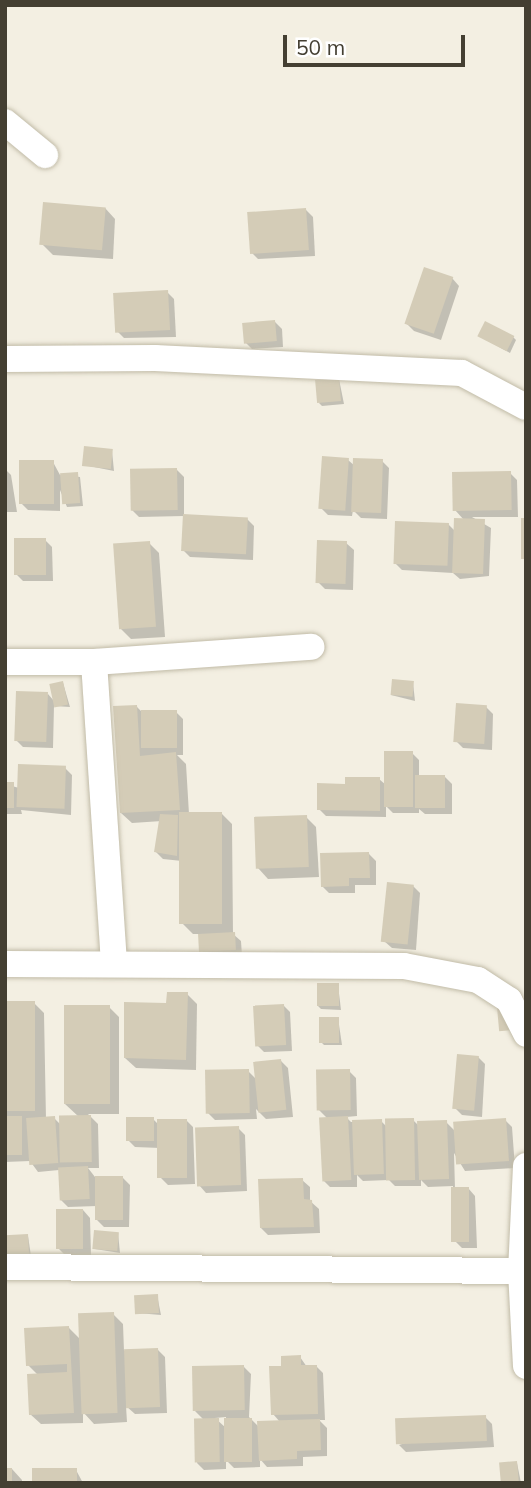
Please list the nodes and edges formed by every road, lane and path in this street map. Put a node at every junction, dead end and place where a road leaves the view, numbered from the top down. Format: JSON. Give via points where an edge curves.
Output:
{"nodes":[{"id":1,"x":5,"y":122,"type":"edge"},
{"id":2,"x":45,"y":155,"type":"dead end"},
{"id":3,"x":5,"y":359,"type":"edge"},
{"id":4,"x":526,"y":407,"type":"edge"},
{"id":5,"x":311,"y":648,"type":"dead end"},
{"id":6,"x":5,"y":662,"type":"edge"},
{"id":7,"x":94,"y":662,"type":"junction"},
{"id":8,"x":114,"y":963,"type":"junction"},
{"id":9,"x":5,"y":964,"type":"edge"},
{"id":10,"x":526,"y":1034,"type":"edge"},
{"id":11,"x":526,"y":1166,"type":"edge"},
{"id":12,"x":5,"y":1267,"type":"edge"},
{"id":13,"x":521,"y":1271,"type":"junction"},
{"id":14,"x":526,"y":1366,"type":"edge"}],
"edges":[{"from":1,"to":2,"type":"street"},
{"from":3,"to":4,"type":"street","via":[[168,358],[462,373]]},
{"from":5,"to":7,"type":"street"},
{"from":6,"to":7,"type":"street"},
{"from":7,"to":8,"type":"street"},
{"from":8,"to":9,"type":"street"},
{"from":8,"to":10,"type":"street","via":[[404,966],[478,980],[509,1000]]},
{"from":11,"to":13,"type":"street"},
{"from":12,"to":13,"type":"street"},
{"from":13,"to":14,"type":"street"}]}
